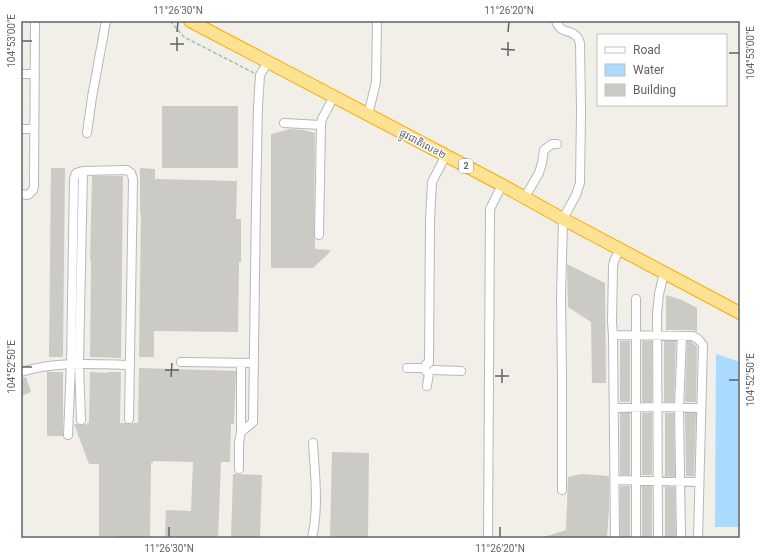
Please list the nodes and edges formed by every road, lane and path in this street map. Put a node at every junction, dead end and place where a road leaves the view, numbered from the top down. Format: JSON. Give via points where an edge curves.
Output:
{"nodes":[{"id":1,"x":35,"y":21,"type":"edge"},
{"id":2,"x":106,"y":21,"type":"edge"},
{"id":3,"x":170,"y":21,"type":"edge"},
{"id":4,"x":190,"y":21,"type":"edge"},
{"id":5,"x":377,"y":21,"type":"edge"},
{"id":6,"x":556,"y":21,"type":"edge"},
{"id":7,"x":268,"y":62,"type":"junction"},
{"id":8,"x":21,"y":74,"type":"edge"},
{"id":9,"x":35,"y":74,"type":"junction"},
{"id":10,"x":260,"y":75,"type":"junction"},
{"id":11,"x":334,"y":96,"type":"junction"},
{"id":12,"x":368,"y":115,"type":"junction"},
{"id":13,"x":284,"y":122,"type":"dead end"},
{"id":14,"x":321,"y":125,"type":"junction"},
{"id":15,"x":21,"y":129,"type":"edge"},
{"id":16,"x":34,"y":129,"type":"junction"},
{"id":17,"x":87,"y":133,"type":"dead end"},
{"id":18,"x":557,"y":144,"type":"dead end"},
{"id":19,"x":446,"y":155,"type":"junction"},
{"id":20,"x":502,"y":185,"type":"junction"},
{"id":21,"x":21,"y":194,"type":"edge"},
{"id":22,"x":525,"y":197,"type":"junction"},
{"id":23,"x":563,"y":219,"type":"junction"},
{"id":24,"x":320,"y":234,"type":"dead end"},
{"id":25,"x":620,"y":249,"type":"junction"},
{"id":26,"x":664,"y":273,"type":"junction"},
{"id":27,"x":636,"y":299,"type":"dead end"},
{"id":28,"x":740,"y":313,"type":"edge"},
{"id":29,"x":613,"y":335,"type":"junction"},
{"id":30,"x":636,"y":336,"type":"junction"},
{"id":31,"x":657,"y":336,"type":"junction"},
{"id":32,"x":682,"y":336,"type":"junction"},
{"id":33,"x":181,"y":362,"type":"dead end"},
{"id":34,"x":242,"y":363,"type":"junction"},
{"id":35,"x":254,"y":363,"type":"junction"},
{"id":36,"x":75,"y":364,"type":"junction"},
{"id":37,"x":130,"y":365,"type":"junction"},
{"id":38,"x":407,"y":368,"type":"dead end"},
{"id":39,"x":429,"y":368,"type":"junction"},
{"id":40,"x":461,"y":371,"type":"dead end"},
{"id":41,"x":21,"y":372,"type":"edge"},
{"id":42,"x":427,"y":386,"type":"dead end"},
{"id":43,"x":636,"y":407,"type":"junction"},
{"id":44,"x":657,"y":407,"type":"junction"},
{"id":45,"x":614,"y":408,"type":"junction"},
{"id":46,"x":679,"y":408,"type":"junction"},
{"id":47,"x":701,"y":408,"type":"junction"},
{"id":48,"x":129,"y":419,"type":"dead end"},
{"id":49,"x":80,"y":420,"type":"dead end"},
{"id":50,"x":241,"y":432,"type":"junction"},
{"id":51,"x":68,"y":435,"type":"dead end"},
{"id":52,"x":313,"y":443,"type":"dead end"},
{"id":53,"x":239,"y":469,"type":"dead end"},
{"id":54,"x":615,"y":480,"type":"junction"},
{"id":55,"x":636,"y":480,"type":"junction"},
{"id":56,"x":657,"y":481,"type":"junction"},
{"id":57,"x":680,"y":481,"type":"junction"},
{"id":58,"x":699,"y":482,"type":"junction"},
{"id":59,"x":562,"y":490,"type":"dead end"},
{"id":60,"x":312,"y":538,"type":"edge"},
{"id":61,"x":488,"y":538,"type":"edge"},
{"id":62,"x":615,"y":538,"type":"edge"},
{"id":63,"x":636,"y":538,"type":"edge"},
{"id":64,"x":658,"y":538,"type":"edge"},
{"id":65,"x":681,"y":538,"type":"edge"},
{"id":66,"x":698,"y":538,"type":"edge"}],
"edges":[{"from":1,"to":9,"type":"street"},
{"from":2,"to":17,"type":"street"},
{"from":3,"to":10,"type":"path","via":[[184,37]]},
{"from":4,"to":7,"type":"highway","name":"ផ្លូវជាតិលេខ២","number":"2"},
{"from":5,"to":12,"type":"street","via":[[376,82]]},
{"from":6,"to":23,"type":"street","via":[[562,30],[577,36],[580,43],[580,183]]},
{"from":7,"to":10,"type":"street"},
{"from":7,"to":11,"type":"highway","name":"ផ្លូវជាតិលេខ២","number":"2"},
{"from":8,"to":9,"type":"street"},
{"from":9,"to":16,"type":"street"},
{"from":10,"to":35,"type":"street"},
{"from":11,"to":12,"type":"highway","name":"ផ្លូវជាតិលេខ២","number":"2"},
{"from":11,"to":14,"type":"street"},
{"from":12,"to":19,"type":"highway","name":"ផ្លូវជាតិលេខ២","number":"2"},
{"from":13,"to":14,"type":"street"},
{"from":14,"to":24,"type":"street"},
{"from":15,"to":16,"type":"street"},
{"from":16,"to":21,"type":"street","via":[[34,186],[28,194]]},
{"from":18,"to":22,"type":"street","via":[[552,144],[544,150],[539,172]]},
{"from":19,"to":20,"type":"highway","name":"ផ្លូវជាតិលេខ២","number":"2"},
{"from":19,"to":39,"type":"street","via":[[432,182]]},
{"from":20,"to":22,"type":"highway","name":"ផ្លូវជាតិលេខ២","number":"2"},
{"from":20,"to":61,"type":"street","via":[[490,209]]},
{"from":22,"to":23,"type":"highway","name":"ផ្លូវជាតិលេខ២","number":"2"},
{"from":23,"to":25,"type":"highway","name":"ផ្លូវជាតិលេខ២","number":"2"},
{"from":23,"to":59,"type":"street"},
{"from":25,"to":26,"type":"highway","name":"ផ្លូវជាតិលេខ២","number":"2"},
{"from":25,"to":29,"type":"street","via":[[613,267]]},
{"from":26,"to":28,"type":"highway","name":"ផ្លូវជាតិលេខ២","number":"2"},
{"from":26,"to":31,"type":"street","via":[[659,294]]},
{"from":27,"to":30,"type":"street"},
{"from":29,"to":30,"type":"street"},
{"from":29,"to":45,"type":"street"},
{"from":30,"to":31,"type":"street"},
{"from":30,"to":43,"type":"street"},
{"from":31,"to":32,"type":"street"},
{"from":31,"to":44,"type":"street"},
{"from":32,"to":46,"type":"street"},
{"from":32,"to":47,"type":"street","via":[[693,336],[703,345]]},
{"from":33,"to":34,"type":"street"},
{"from":34,"to":35,"type":"street"},
{"from":34,"to":50,"type":"street"},
{"from":35,"to":50,"type":"street","via":[[253,422]]},
{"from":36,"to":37,"type":"street"},
{"from":36,"to":37,"type":"street","via":[[74,178],[76,173],[83,171],[127,170],[133,179]]},
{"from":36,"to":41,"type":"street","via":[[33,368]]},
{"from":36,"to":49,"type":"street"},
{"from":36,"to":51,"type":"street"},
{"from":37,"to":48,"type":"street"},
{"from":38,"to":39,"type":"street"},
{"from":39,"to":40,"type":"street"},
{"from":39,"to":42,"type":"street"},
{"from":43,"to":44,"type":"street"},
{"from":43,"to":45,"type":"street"},
{"from":43,"to":55,"type":"street"},
{"from":44,"to":46,"type":"street"},
{"from":44,"to":56,"type":"street"},
{"from":45,"to":54,"type":"street"},
{"from":46,"to":47,"type":"street"},
{"from":46,"to":57,"type":"street"},
{"from":47,"to":58,"type":"street"},
{"from":50,"to":53,"type":"street"},
{"from":52,"to":60,"type":"street","via":[[316,498]]},
{"from":54,"to":55,"type":"street"},
{"from":54,"to":62,"type":"street"},
{"from":55,"to":56,"type":"street"},
{"from":55,"to":63,"type":"street"},
{"from":56,"to":57,"type":"street"},
{"from":56,"to":64,"type":"street"},
{"from":57,"to":58,"type":"street"},
{"from":57,"to":65,"type":"street"},
{"from":58,"to":66,"type":"street"}]}
